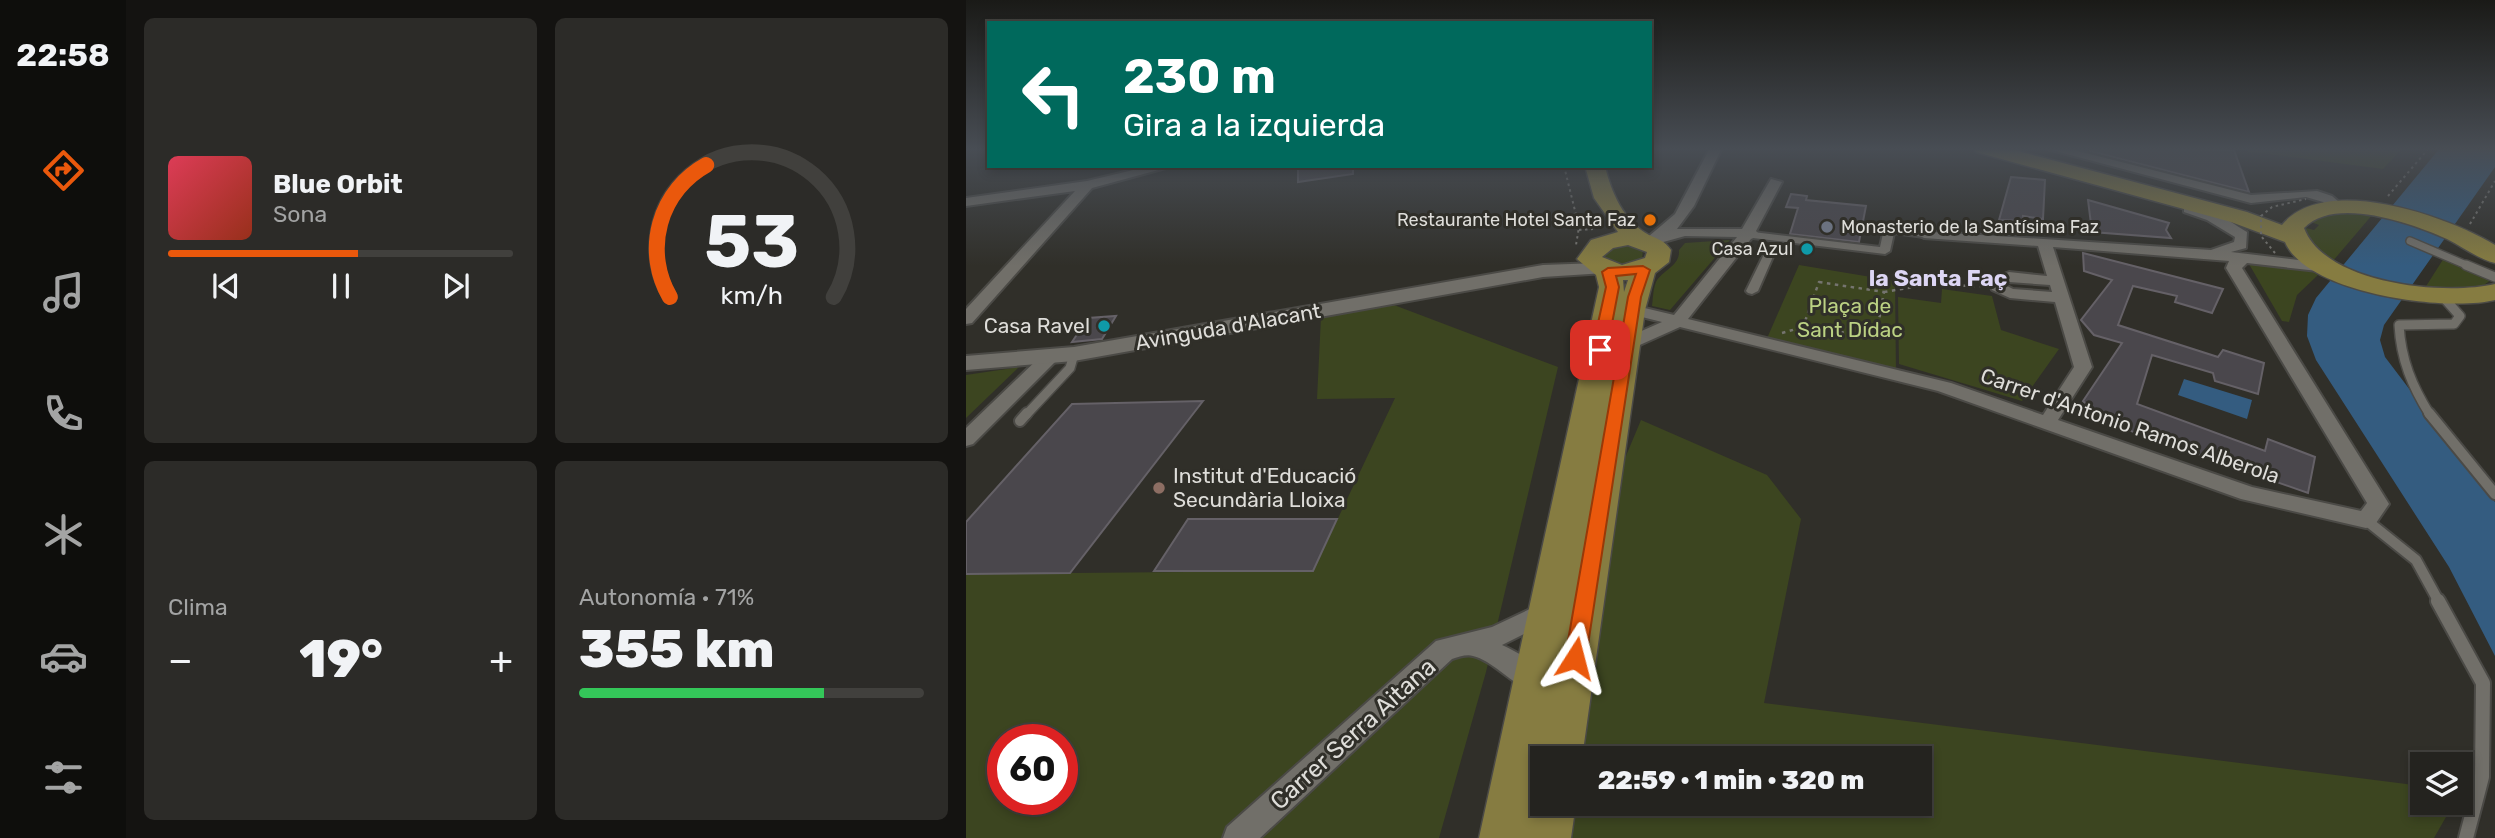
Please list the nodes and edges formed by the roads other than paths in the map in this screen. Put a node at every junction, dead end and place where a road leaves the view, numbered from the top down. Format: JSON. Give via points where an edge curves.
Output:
{"nodes":[{"id":1,"x":1072,"y":187,"type":"edge"},
{"id":2,"x":1085,"y":187,"type":"edge"},
{"id":3,"x":1584,"y":187,"type":"edge"},
{"id":4,"x":1601,"y":187,"type":"edge"},
{"id":5,"x":1695,"y":187,"type":"edge"},
{"id":6,"x":1773,"y":187,"type":"edge"},
{"id":7,"x":2115,"y":187,"type":"edge"},
{"id":8,"x":2120,"y":187,"type":"edge"},
{"id":9,"x":2128,"y":187,"type":"edge"},
{"id":10,"x":2179,"y":187,"type":"edge"},
{"id":11,"x":2196,"y":187,"type":"edge"},
{"id":12,"x":966,"y":202,"type":"edge"},
{"id":13,"x":2203,"y":202,"type":"junction"},
{"id":14,"x":2339,"y":208,"type":"junction"},
{"id":15,"x":2294,"y":226,"type":"junction"},
{"id":16,"x":1750,"y":234,"type":"junction"},
{"id":17,"x":1924,"y":234,"type":"joint"},
{"id":18,"x":2410,"y":241,"type":"dead end"},
{"id":19,"x":2044,"y":242,"type":"junction"},
{"id":20,"x":1596,"y":247,"type":"junction"},
{"id":21,"x":1651,"y":247,"type":"junction"},
{"id":22,"x":1770,"y":252,"type":"tunnel mouth"},
{"id":23,"x":2198,"y":253,"type":"junction"},
{"id":24,"x":2495,"y":256,"type":"edge"},
{"id":25,"x":2240,"y":263,"type":"junction"},
{"id":26,"x":2330,"y":268,"type":"junction"},
{"id":27,"x":2495,"y":276,"type":"edge"},
{"id":28,"x":2056,"y":281,"type":"junction"},
{"id":29,"x":1752,"y":291,"type":"dead end"},
{"id":30,"x":2495,"y":292,"type":"edge"},
{"id":31,"x":2061,"y":298,"type":"junction"},
{"id":32,"x":2444,"y":299,"type":"junction"},
{"id":33,"x":966,"y":319,"type":"edge"},
{"id":34,"x":1677,"y":322,"type":"junction"},
{"id":35,"x":1630,"y":327,"type":"junction"},
{"id":36,"x":1074,"y":355,"type":"junction"},
{"id":37,"x":1051,"y":356,"type":"junction"},
{"id":38,"x":966,"y":363,"type":"edge"},
{"id":39,"x":1020,"y":421,"type":"dead end"},
{"id":40,"x":2047,"y":423,"type":"junction"},
{"id":41,"x":966,"y":439,"type":"edge"},
{"id":42,"x":2495,"y":494,"type":"edge"},
{"id":43,"x":2366,"y":520,"type":"junction"},
{"id":44,"x":1550,"y":609,"type":"junction"},
{"id":45,"x":1474,"y":644,"type":"junction"},
{"id":46,"x":1535,"y":683,"type":"junction"},
{"id":47,"x":1561,"y":746,"type":"edge"},
{"id":48,"x":1550,"y":816,"type":"edge"},
{"id":49,"x":1238,"y":838,"type":"edge"},
{"id":50,"x":1504,"y":838,"type":"edge"},
{"id":51,"x":1546,"y":838,"type":"edge"},
{"id":52,"x":2466,"y":838,"type":"edge"}],
"edges":[{"from":1,"to":12,"type":"street"},
{"from":2,"to":33,"type":"street"},
{"from":3,"to":20,"type":"main road"},
{"from":4,"to":21,"type":"main road","via":[[1620,225]]},
{"from":5,"to":21,"type":"street","via":[[1671,229]]},
{"from":6,"to":16,"type":"street"},
{"from":7,"to":23,"type":"street","via":[[2212,217],[2242,235],[2241,245],[2235,249]]},
{"from":8,"to":15,"type":"main road"},
{"from":9,"to":13,"type":"main road"},
{"from":10,"to":13,"type":"street"},
{"from":11,"to":14,"type":"street","via":[[2263,201],[2309,193]]},
{"from":13,"to":15,"type":"main road"},
{"from":14,"to":15,"type":"main road"},
{"from":14,"to":24,"type":"main road","via":[[2381,204],[2463,232]]},
{"from":15,"to":26,"type":"main road","via":[[2305,252]]},
{"from":16,"to":17,"type":"street","via":[[1885,251],[1889,229]]},
{"from":16,"to":21,"type":"street","via":[[1707,234]]},
{"from":16,"to":34,"type":"street"},
{"from":17,"to":19,"type":"street"},
{"from":18,"to":27,"type":"lane"},
{"from":19,"to":23,"type":"street"},
{"from":19,"to":28,"type":"street"},
{"from":20,"to":21,"type":"main road"},
{"from":20,"to":21,"type":"main road","via":[[1616,239]]},
{"from":20,"to":36,"type":"street","name":"Avinguda d'Alacant","via":[[1543,271]]},
{"from":20,"to":44,"type":"main road","via":[[1612,287]]},
{"from":21,"to":35,"type":"main road"},
{"from":22,"to":29,"type":"street"},
{"from":23,"to":25,"type":"street"},
{"from":25,"to":26,"type":"street"},
{"from":25,"to":43,"type":"street","via":[[2378,504]]},
{"from":26,"to":32,"type":"main road","via":[[2379,287]]},
{"from":28,"to":31,"type":"street"},
{"from":28,"to":31,"type":"street","via":[[1997,280],[1998,287],[2010,293]]},
{"from":30,"to":32,"type":"main road"},
{"from":31,"to":40,"type":"street","via":[[2083,368]]},
{"from":32,"to":42,"type":"lane","via":[[2460,316],[2454,324],[2399,325],[2406,375],[2435,421]]},
{"from":34,"to":35,"type":"street"},
{"from":34,"to":35,"type":"street","name":"Carrer d'Antonio Ramos Alberola"},
{"from":34,"to":40,"type":"street","name":"Carrer d'Antonio Ramos Alberola","via":[[1944,387]]},
{"from":35,"to":47,"type":"main road"},
{"from":36,"to":37,"type":"street","name":"Avinguda d'Alacant"},
{"from":36,"to":39,"type":"lane","via":[[1070,368]]},
{"from":37,"to":38,"type":"street","name":"Avinguda d'Alacant"},
{"from":37,"to":41,"type":"street"},
{"from":40,"to":43,"type":"street","name":"Carrer d'Antonio Ramos Alberola","via":[[2249,494]]},
{"from":43,"to":52,"type":"lane","via":[[2416,560],[2483,683],[2482,778]]},
{"from":44,"to":45,"type":"street","name":"Carrer Serra Aitana","via":[[1518,630]]},
{"from":44,"to":46,"type":"main road"},
{"from":45,"to":46,"type":"street","via":[[1510,661]]},
{"from":45,"to":49,"type":"street","name":"Carrer Serra Aitana","via":[[1446,649]]},
{"from":46,"to":50,"type":"main road"},
{"from":48,"to":51,"type":"main road"}]}
